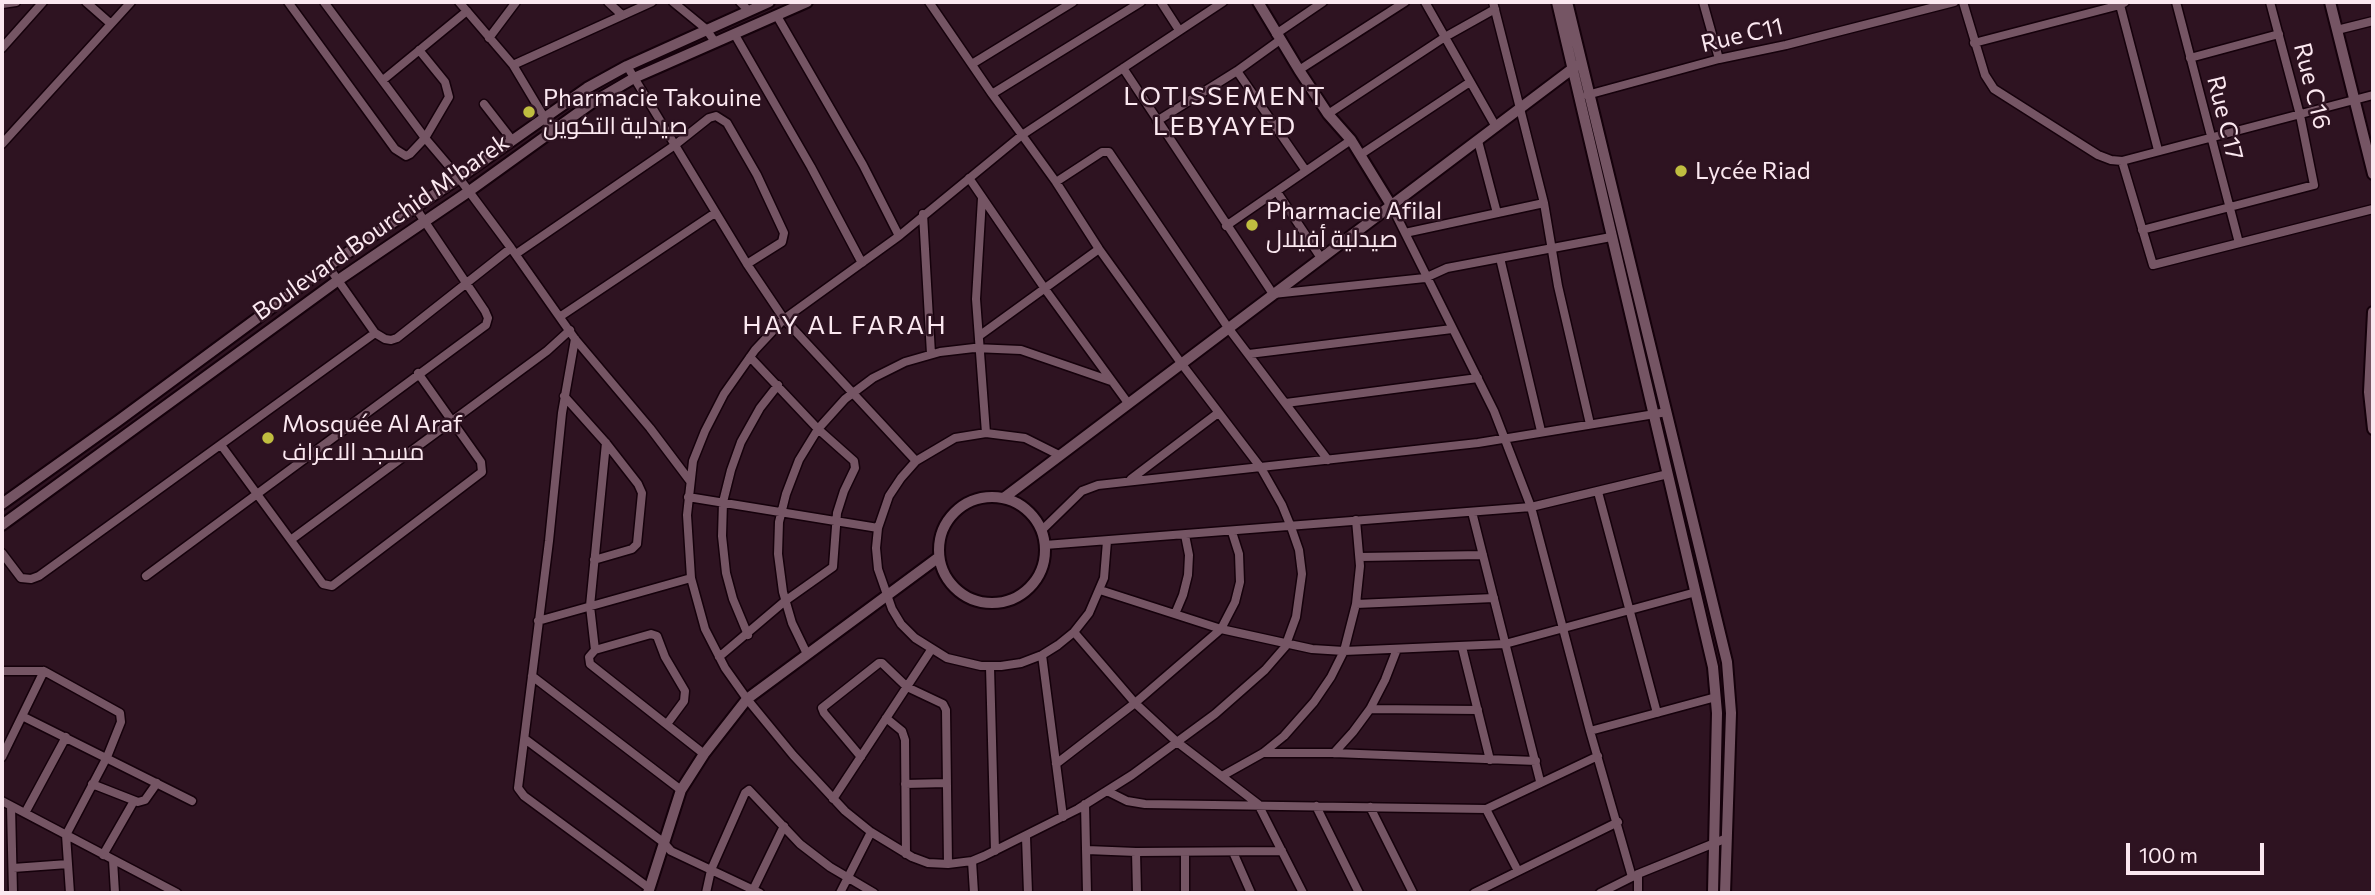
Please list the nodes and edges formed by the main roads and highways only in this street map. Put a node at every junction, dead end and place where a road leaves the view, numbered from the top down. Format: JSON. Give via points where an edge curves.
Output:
{"nodes":[{"id":1,"x":769,"y":2,"type":"edge"},
{"id":2,"x":807,"y":2,"type":"edge"},
{"id":3,"x":1258,"y":2,"type":"edge"},
{"id":4,"x":1557,"y":2,"type":"edge"},
{"id":5,"x":1567,"y":2,"type":"edge"},
{"id":6,"x":2330,"y":2,"type":"edge"},
{"id":7,"x":1577,"y":66,"type":"junction"},
{"id":8,"x":1585,"y":96,"type":"junction"},
{"id":9,"x":2373,"y":174,"type":"edge"},
{"id":10,"x":1391,"y":205,"type":"junction"},
{"id":11,"x":2373,"y":312,"type":"edge"},
{"id":12,"x":239,"y":332,"type":"junction"},
{"id":13,"x":248,"y":345,"type":"junction"},
{"id":14,"x":2373,"y":429,"type":"edge"},
{"id":15,"x":1005,"y":497,"type":"junction"},
{"id":16,"x":2,"y":504,"type":"edge"},
{"id":17,"x":2,"y":525,"type":"edge"},
{"id":18,"x":939,"y":556,"type":"junction"},
{"id":19,"x":648,"y":890,"type":"edge"},
{"id":20,"x":1713,"y":893,"type":"edge"},
{"id":21,"x":1725,"y":893,"type":"edge"}],
"edges":[{"from":1,"to":12,"type":"main road","name":"Boulevard Bourchid M'barek","via":[[601,79]]},
{"from":2,"to":13,"type":"main road","name":"Boulevard Bourchid M'barek","via":[[634,78],[593,102]]},
{"from":3,"to":10,"type":"main road"},
{"from":4,"to":7,"type":"main road"},
{"from":5,"to":7,"type":"main road"},
{"from":6,"to":9,"type":"main road"},
{"from":7,"to":8,"type":"main road"},
{"from":7,"to":10,"type":"main road"},
{"from":8,"to":20,"type":"main road","via":[[1611,237],[1713,667]]},
{"from":8,"to":21,"type":"main road","via":[[1667,412],[1729,678]]},
{"from":10,"to":15,"type":"main road"},
{"from":11,"to":14,"type":"main road","via":[[2369,392]]},
{"from":12,"to":13,"type":"main road"},
{"from":12,"to":16,"type":"main road","name":"Boulevard Bourchid M'barek"},
{"from":13,"to":17,"type":"main road","name":"Boulevard Bourchid M'barek"},
{"from":15,"to":18,"type":"main road","via":[[978,498],[958,508],[942,530]]},
{"from":15,"to":18,"type":"main road","via":[[1029,512],[1042,530],[1044,563],[1032,585],[1013,599],[995,603],[971,599],[955,589]]},
{"from":18,"to":19,"type":"main road","via":[[747,699],[681,790]]}]}
